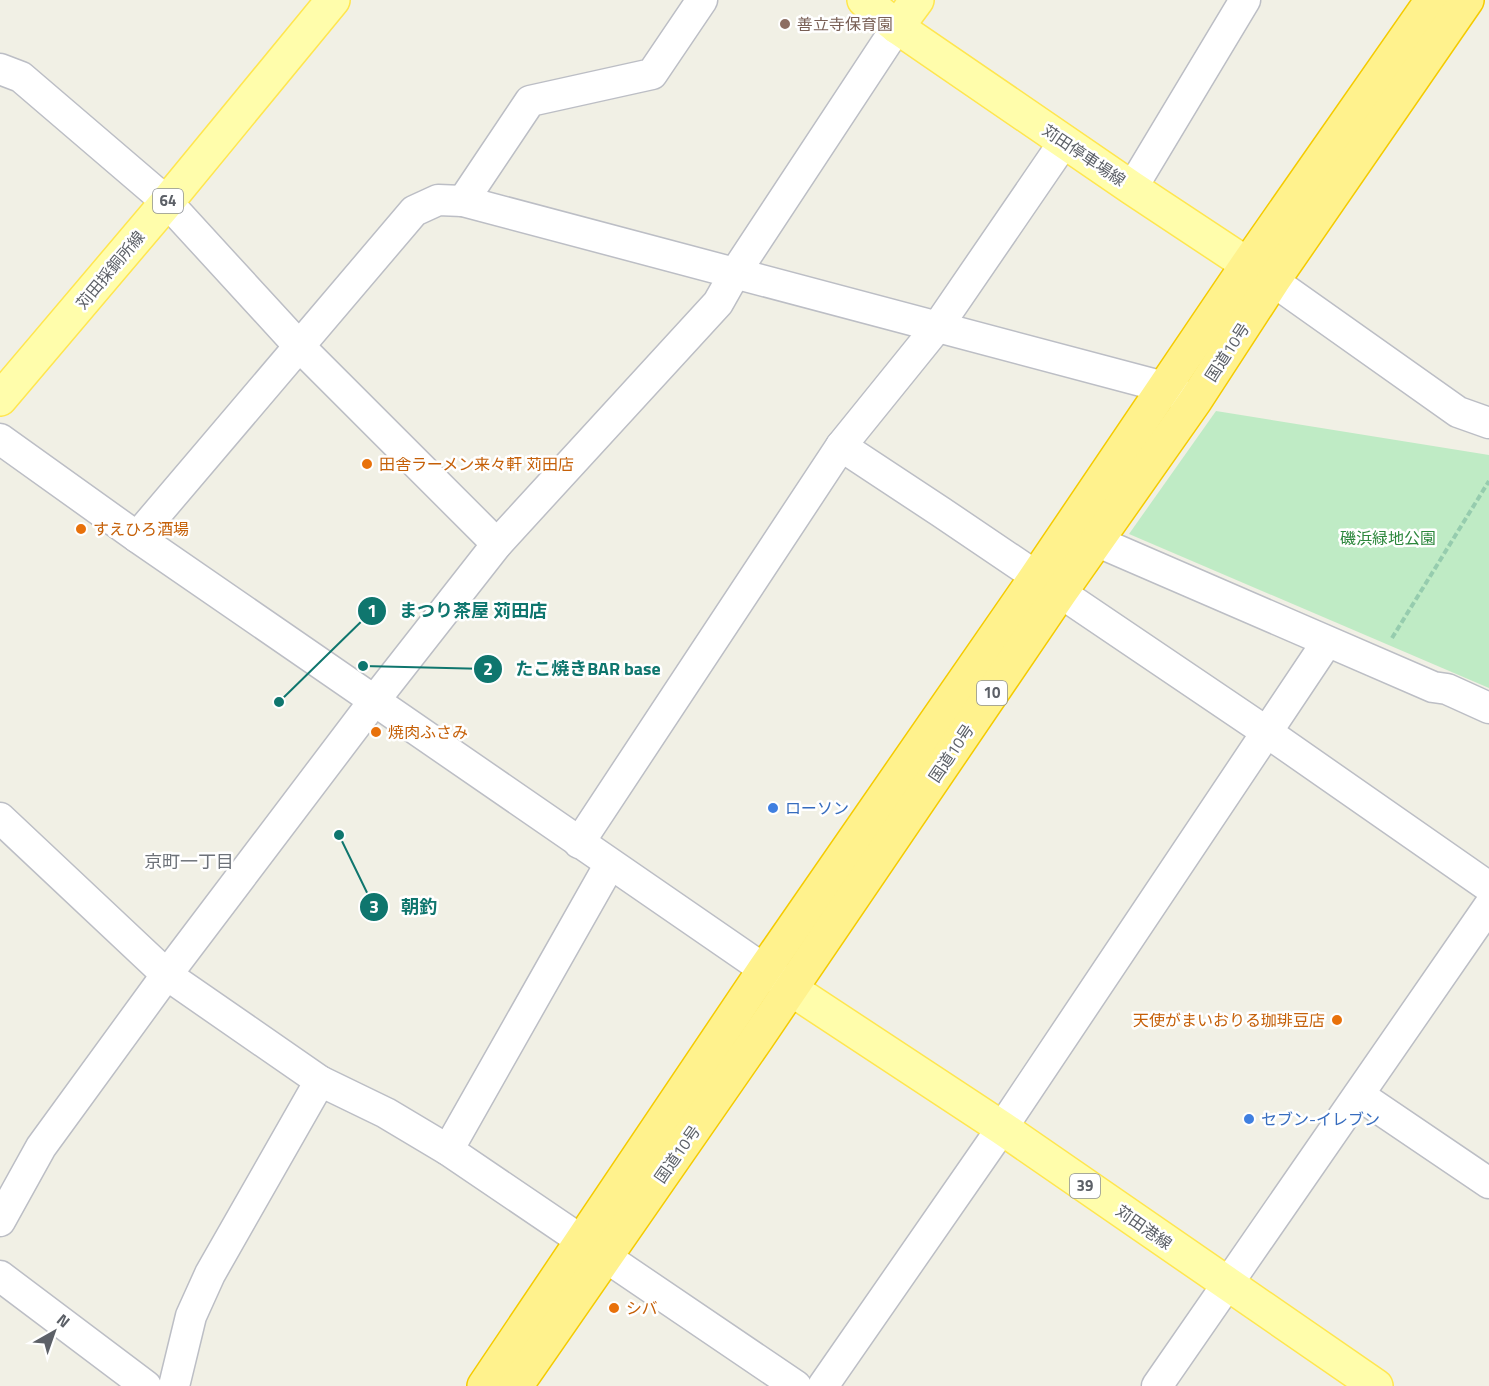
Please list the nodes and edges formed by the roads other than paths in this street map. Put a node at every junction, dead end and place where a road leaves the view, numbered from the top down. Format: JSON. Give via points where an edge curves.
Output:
{"nodes":[{"id":1,"x":333,"y":0,"type":"edge"},
{"id":2,"x":702,"y":0,"type":"edge"},
{"id":3,"x":864,"y":0,"type":"edge"},
{"id":4,"x":917,"y":0,"type":"edge"},
{"id":5,"x":1245,"y":0,"type":"edge"},
{"id":6,"x":1449,"y":3,"type":"edge"},
{"id":7,"x":897,"y":27,"type":"junction"},
{"id":8,"x":0,"y":69,"type":"edge"},
{"id":9,"x":1064,"y":142,"type":"junction"},
{"id":10,"x":1132,"y":188,"type":"junction"},
{"id":11,"x":463,"y":201,"type":"junction"},
{"id":12,"x":167,"y":202,"type":"junction"},
{"id":13,"x":735,"y":273,"type":"junction"},
{"id":14,"x":1260,"y":273,"type":"junction"},
{"id":15,"x":938,"y":326,"type":"junction"},
{"id":16,"x":300,"y":347,"type":"junction"},
{"id":17,"x":1164,"y":387,"type":"junction"},
{"id":18,"x":0,"y":399,"type":"edge"},
{"id":19,"x":1195,"y":401,"type":"junction"},
{"id":20,"x":1486,"y":418,"type":"edge"},
{"id":21,"x":0,"y":440,"type":"edge"},
{"id":22,"x":841,"y":446,"type":"junction"},
{"id":23,"x":137,"y":537,"type":"junction"},
{"id":24,"x":1096,"y":542,"type":"junction"},
{"id":25,"x":497,"y":544,"type":"junction"},
{"id":26,"x":1048,"y":585,"type":"junction"},
{"id":27,"x":1327,"y":642,"type":"junction"},
{"id":28,"x":374,"y":701,"type":"junction"},
{"id":29,"x":1489,"y":708,"type":"edge"},
{"id":30,"x":1268,"y":733,"type":"junction"},
{"id":31,"x":0,"y":818,"type":"edge"},
{"id":32,"x":579,"y":843,"type":"junction"},
{"id":33,"x":610,"y":864,"type":"junction"},
{"id":34,"x":1489,"y":886,"type":"edge"},
{"id":35,"x":1489,"y":906,"type":"edge"},
{"id":36,"x":764,"y":970,"type":"junction"},
{"id":37,"x":166,"y":975,"type":"junction"},
{"id":38,"x":791,"y":989,"type":"junction"},
{"id":39,"x":320,"y":1081,"type":"junction"},
{"id":40,"x":1359,"y":1095,"type":"junction"},
{"id":41,"x":1002,"y":1128,"type":"junction"},
{"id":42,"x":448,"y":1150,"type":"junction"},
{"id":43,"x":1489,"y":1183,"type":"edge"},
{"id":44,"x":0,"y":1221,"type":"edge"},
{"id":45,"x":595,"y":1248,"type":"junction"},
{"id":46,"x":0,"y":1276,"type":"edge"},
{"id":47,"x":1226,"y":1284,"type":"junction"},
{"id":48,"x":146,"y":1386,"type":"edge"},
{"id":49,"x":174,"y":1386,"type":"edge"},
{"id":50,"x":484,"y":1386,"type":"edge"},
{"id":51,"x":516,"y":1386,"type":"edge"},
{"id":52,"x":796,"y":1386,"type":"edge"},
{"id":53,"x":823,"y":1386,"type":"edge"},
{"id":54,"x":1157,"y":1386,"type":"edge"},
{"id":55,"x":1376,"y":1386,"type":"edge"}],
"edges":[{"from":1,"to":12,"type":"main road","name":"苅田採銅所線","number":"64"},
{"from":2,"to":11,"type":"street","via":[[652,74],[531,101]]},
{"from":3,"to":7,"type":"main road"},
{"from":4,"to":7,"type":"main road"},
{"from":5,"to":10,"type":"street"},
{"from":6,"to":14,"type":"highway","name":"国道10号","number":"10"},
{"from":7,"to":9,"type":"main road","name":"苅田停車場線"},
{"from":7,"to":13,"type":"street"},
{"from":8,"to":12,"type":"street","via":[[21,77]]},
{"from":9,"to":10,"type":"main road","name":"苅田停車場線"},
{"from":9,"to":15,"type":"street"},
{"from":10,"to":14,"type":"main road","name":"苅田停車場線"},
{"from":11,"to":13,"type":"street"},
{"from":11,"to":16,"type":"street","via":[[438,200],[414,211]]},
{"from":12,"to":16,"type":"street"},
{"from":12,"to":18,"type":"main road","name":"苅田採銅所線","number":"64"},
{"from":13,"to":15,"type":"street"},
{"from":13,"to":25,"type":"street","via":[[718,303]]},
{"from":14,"to":17,"type":"highway","name":"国道10号","number":"10"},
{"from":14,"to":19,"type":"highway","name":"国道10号","number":"10"},
{"from":14,"to":20,"type":"street","via":[[1458,412]]},
{"from":15,"to":17,"type":"street"},
{"from":15,"to":22,"type":"street"},
{"from":16,"to":23,"type":"street"},
{"from":16,"to":25,"type":"street"},
{"from":17,"to":19,"type":"street"},
{"from":17,"to":26,"type":"highway","name":"国道10号","number":"10"},
{"from":19,"to":24,"type":"highway","name":"国道10号","number":"10"},
{"from":21,"to":23,"type":"street"},
{"from":22,"to":26,"type":"street"},
{"from":22,"to":32,"type":"street"},
{"from":23,"to":28,"type":"street"},
{"from":24,"to":26,"type":"highway","name":"国道10号","number":"10"},
{"from":24,"to":27,"type":"street"},
{"from":25,"to":28,"type":"street"},
{"from":26,"to":30,"type":"street"},
{"from":26,"to":36,"type":"highway","name":"国道10号","number":"10"},
{"from":26,"to":38,"type":"highway","name":"国道10号","number":"10"},
{"from":27,"to":29,"type":"street"},
{"from":27,"to":30,"type":"street"},
{"from":28,"to":32,"type":"street"},
{"from":28,"to":37,"type":"street"},
{"from":30,"to":34,"type":"street"},
{"from":30,"to":41,"type":"street"},
{"from":31,"to":37,"type":"street"},
{"from":32,"to":33,"type":"street"},
{"from":33,"to":36,"type":"street"},
{"from":33,"to":42,"type":"street"},
{"from":35,"to":40,"type":"street"},
{"from":36,"to":38,"type":"street"},
{"from":36,"to":45,"type":"highway","name":"国道10号","number":"10"},
{"from":37,"to":39,"type":"street"},
{"from":37,"to":44,"type":"street","via":[[41,1147]]},
{"from":38,"to":41,"type":"main road","name":"苅田港線","number":"39"},
{"from":38,"to":45,"type":"highway","name":"国道10号","number":"10"},
{"from":39,"to":42,"type":"street","via":[[386,1113]]},
{"from":39,"to":49,"type":"street","via":[[210,1274],[191,1316]]},
{"from":40,"to":43,"type":"street"},
{"from":40,"to":47,"type":"street"},
{"from":41,"to":47,"type":"main road","name":"苅田港線","number":"39"},
{"from":41,"to":53,"type":"street"},
{"from":42,"to":45,"type":"street"},
{"from":45,"to":50,"type":"highway","name":"国道10号","number":"10"},
{"from":45,"to":51,"type":"highway","name":"国道10号","number":"10"},
{"from":45,"to":52,"type":"street"},
{"from":46,"to":48,"type":"street"},
{"from":47,"to":54,"type":"street"},
{"from":47,"to":55,"type":"main road","name":"苅田港線","number":"39"}]}
